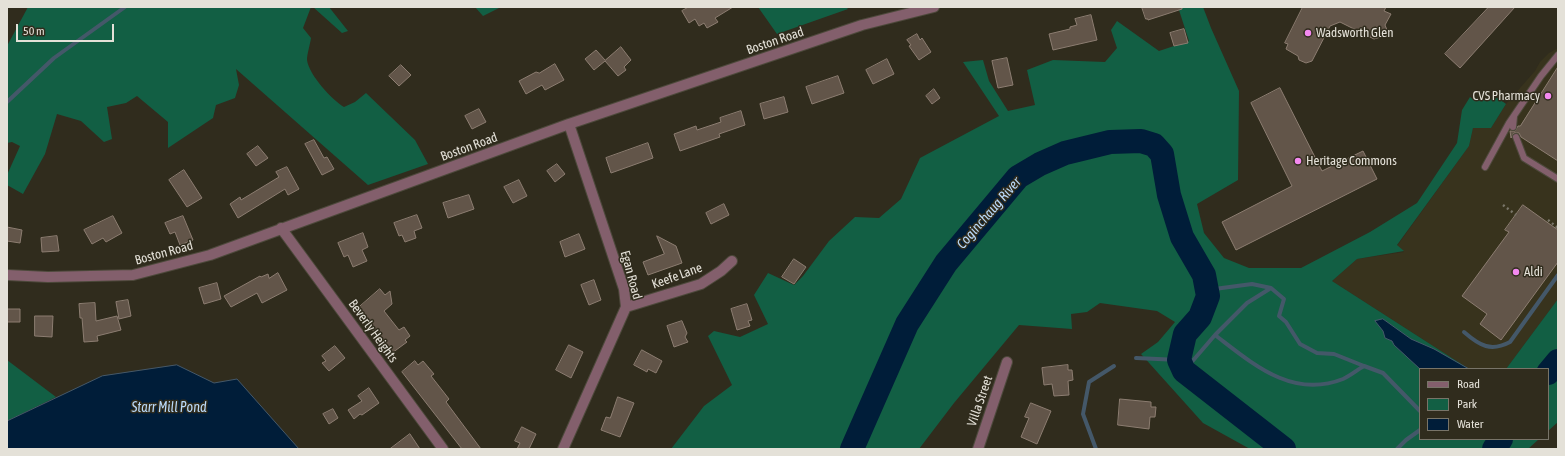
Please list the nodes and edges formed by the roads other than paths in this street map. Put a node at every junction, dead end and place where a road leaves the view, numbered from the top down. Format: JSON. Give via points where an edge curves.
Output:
{"nodes":[{"id":1,"x":934,"y":7,"type":"edge"},
{"id":2,"x":1558,"y":56,"type":"edge"},
{"id":3,"x":1515,"y":113,"type":"junction"},
{"id":4,"x":569,"y":124,"type":"junction"},
{"id":5,"x":1513,"y":127,"type":"dead end"},
{"id":6,"x":1516,"y":137,"type":"dead end"},
{"id":7,"x":1485,"y":167,"type":"dead end"},
{"id":8,"x":1558,"y":179,"type":"edge"},
{"id":9,"x":281,"y":228,"type":"junction"},
{"id":10,"x":732,"y":261,"type":"dead end"},
{"id":11,"x":7,"y":275,"type":"edge"},
{"id":12,"x":626,"y":307,"type":"junction"},
{"id":13,"x":1007,"y":362,"type":"dead end"},
{"id":14,"x":443,"y":449,"type":"edge"},
{"id":15,"x":563,"y":449,"type":"edge"},
{"id":16,"x":978,"y":449,"type":"edge"}],
"edges":[{"from":1,"to":4,"type":"street","name":"Boston Road","via":[[862,25]]},
{"from":2,"to":3,"type":"lane"},
{"from":3,"to":5,"type":"lane"},
{"from":3,"to":7,"type":"lane"},
{"from":4,"to":9,"type":"street","name":"Boston Road"},
{"from":4,"to":12,"type":"street","name":"Egan Road","via":[[624,289]]},
{"from":6,"to":8,"type":"lane","via":[[1524,158]]},
{"from":9,"to":11,"type":"street","name":"Boston Road","via":[[210,255],[133,275]]},
{"from":9,"to":14,"type":"street","name":"Beverly Heights"},
{"from":10,"to":12,"type":"street","name":"Keefe Lane","via":[[701,284]]},
{"from":12,"to":15,"type":"street","name":"Egan Road"},
{"from":13,"to":16,"type":"street","name":"Villa Street"}]}
